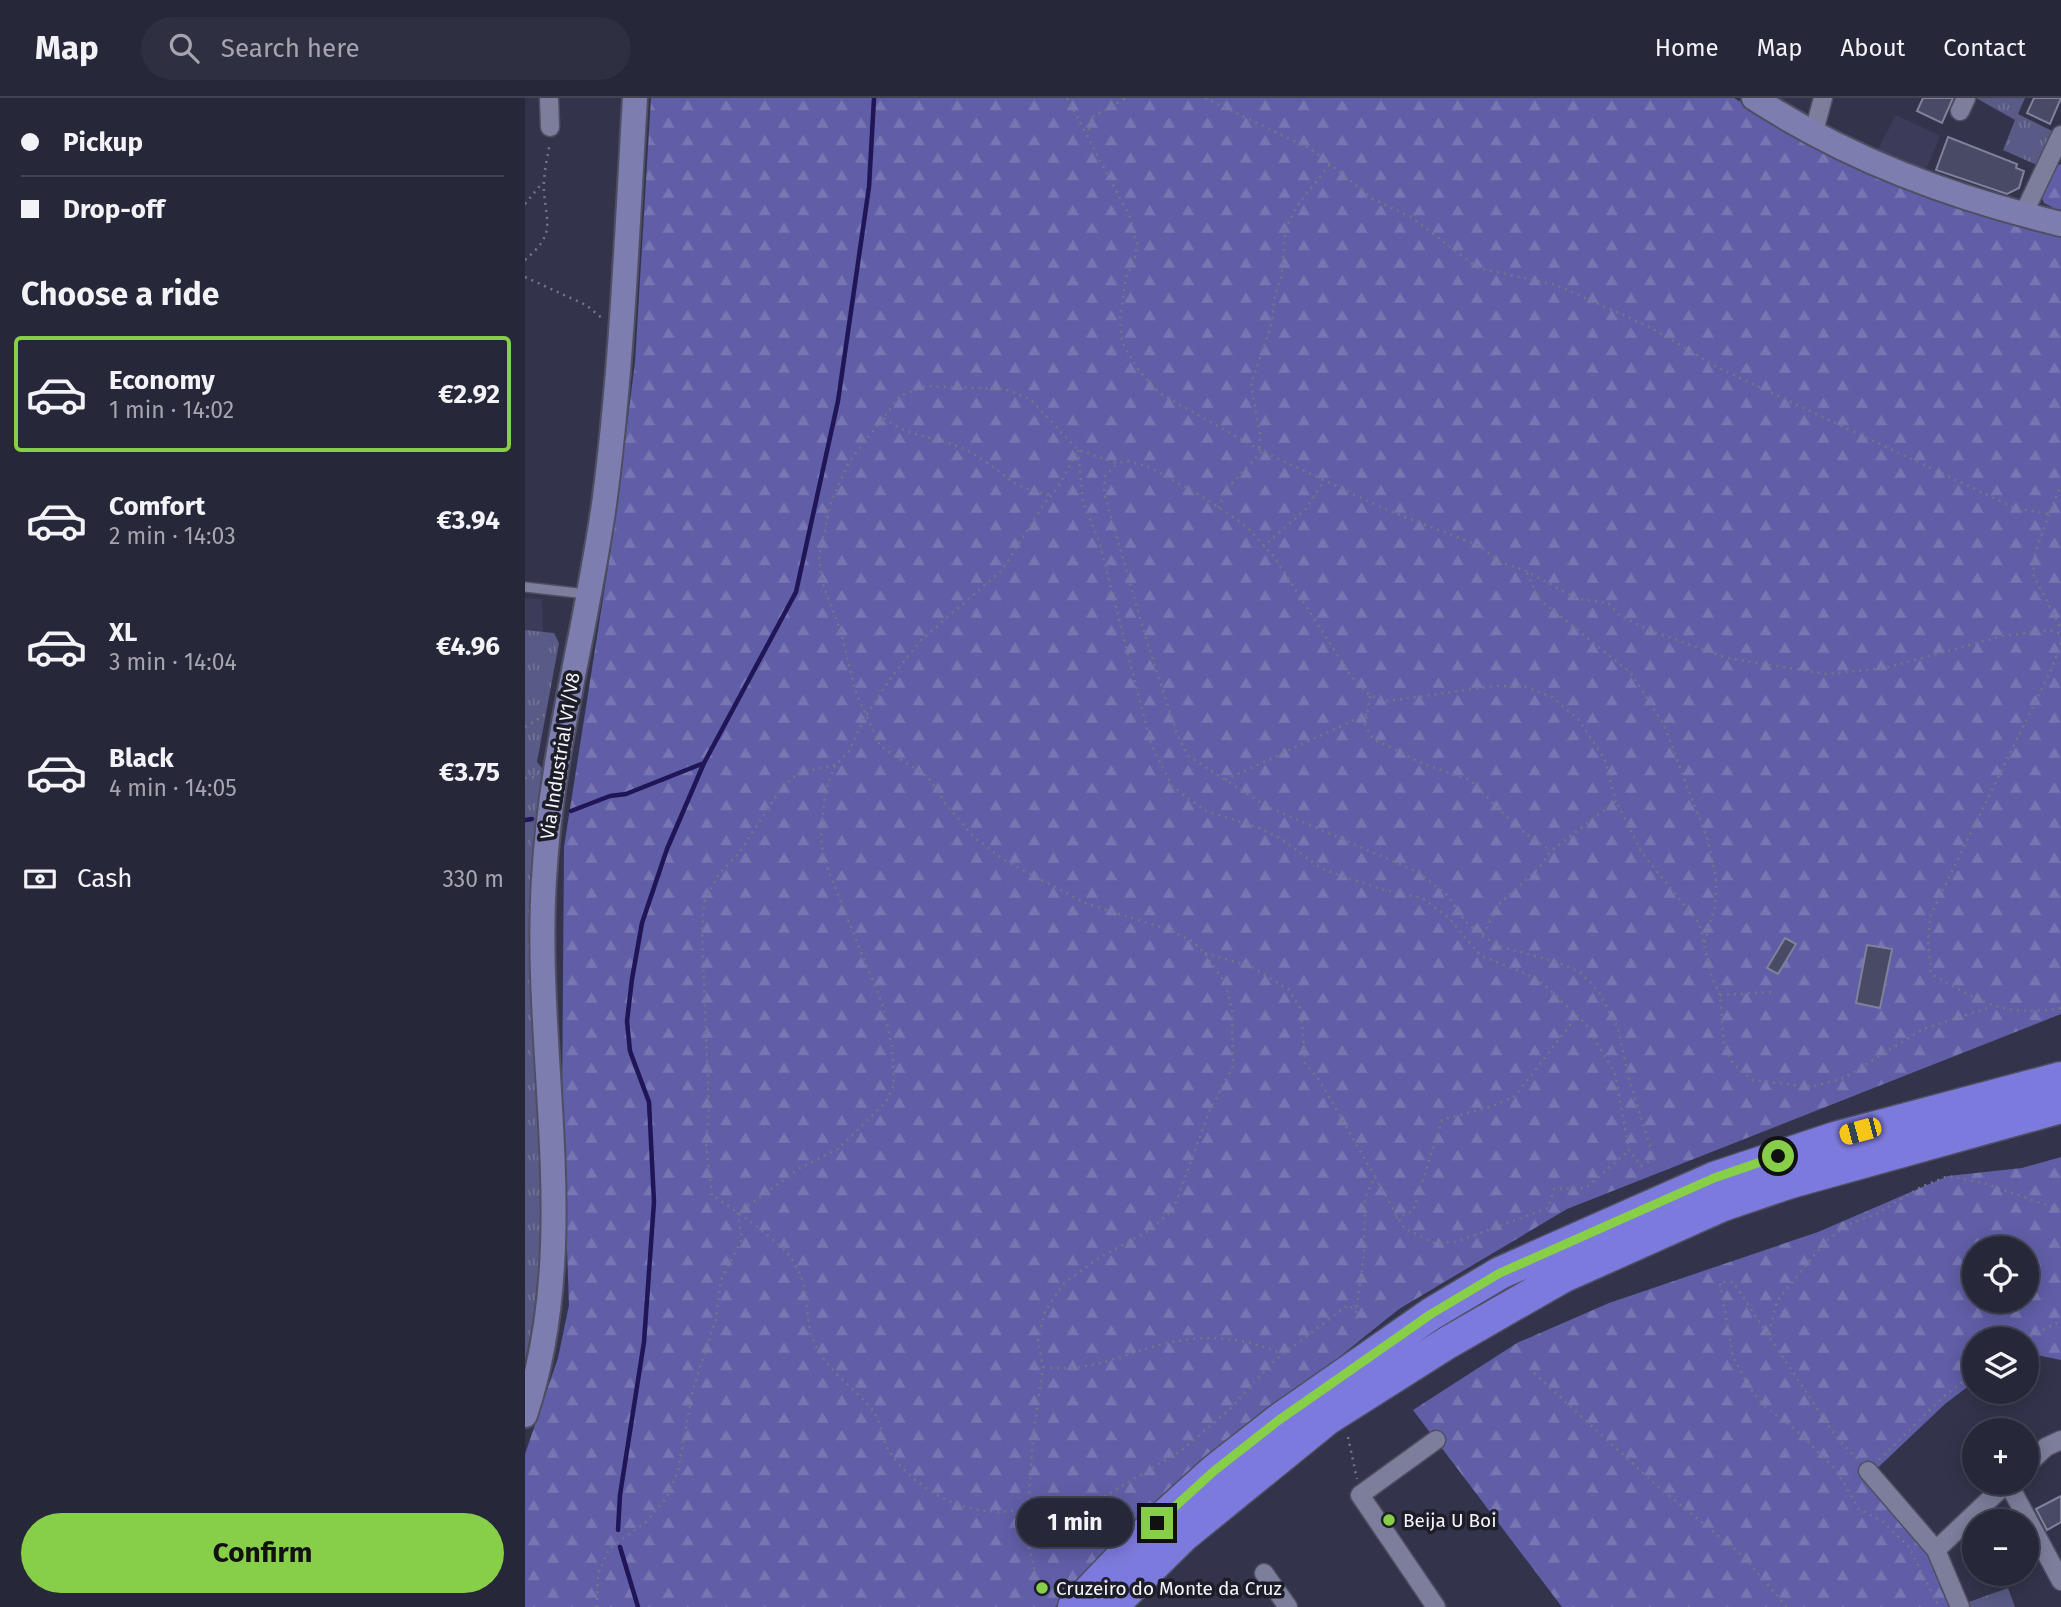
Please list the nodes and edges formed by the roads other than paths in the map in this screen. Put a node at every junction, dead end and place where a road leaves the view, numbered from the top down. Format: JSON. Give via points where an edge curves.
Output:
{"nodes":[{"id":1,"x":549,"y":98,"type":"edge"},
{"id":2,"x":635,"y":98,"type":"edge"},
{"id":3,"x":1754,"y":98,"type":"edge"},
{"id":4,"x":1823,"y":98,"type":"edge"},
{"id":5,"x":550,"y":127,"type":"road end"},
{"id":6,"x":1813,"y":135,"type":"junction"},
{"id":7,"x":2061,"y":135,"type":"edge"},
{"id":8,"x":2023,"y":215,"type":"junction"},
{"id":9,"x":2061,"y":224,"type":"edge"},
{"id":10,"x":525,"y":587,"type":"edge"},
{"id":11,"x":589,"y":594,"type":"junction"},
{"id":12,"x":2061,"y":1078,"type":"edge"},
{"id":13,"x":2061,"y":1107,"type":"edge"},
{"id":14,"x":525,"y":1415,"type":"edge"},
{"id":15,"x":1436,"y":1440,"type":"dead end"},
{"id":16,"x":2061,"y":1440,"type":"edge"},
{"id":17,"x":2039,"y":1454,"type":"edge"},
{"id":18,"x":1868,"y":1471,"type":"road end"},
{"id":19,"x":1994,"y":1495,"type":"edge"},
{"id":20,"x":2015,"y":1495,"type":"edge"},
{"id":21,"x":1935,"y":1550,"type":"junction"},
{"id":22,"x":1264,"y":1573,"type":"dead end"},
{"id":23,"x":2061,"y":1581,"type":"edge"},
{"id":24,"x":1074,"y":1607,"type":"edge"},
{"id":25,"x":1111,"y":1607,"type":"edge"},
{"id":26,"x":1288,"y":1607,"type":"edge"},
{"id":27,"x":1436,"y":1607,"type":"edge"},
{"id":28,"x":1960,"y":1607,"type":"edge"}],
"edges":[{"from":1,"to":5,"type":"street"},
{"from":2,"to":11,"type":"main road","name":"Via Industrial V1/V8","via":[[615,408]]},
{"from":3,"to":6,"type":"main road"},
{"from":4,"to":6,"type":"street"},
{"from":6,"to":8,"type":"main road","via":[[1923,185]]},
{"from":7,"to":8,"type":"street"},
{"from":8,"to":9,"type":"main road"},
{"from":10,"to":11,"type":"lane"},
{"from":11,"to":14,"type":"main road","name":"Via Industrial V1/V8","via":[[558,748],[547,832],[542,934],[554,1260],[545,1338]]},
{"from":12,"to":24,"type":"highway","via":[[1835,1138],[1743,1168],[1500,1273],[1371,1355],[1236,1454],[1138,1540]]},
{"from":13,"to":25,"type":"highway","via":[[1723,1205],[1562,1277],[1327,1419],[1183,1536]]},
{"from":15,"to":27,"type":"street","via":[[1360,1496]]},
{"from":16,"to":17,"type":"street"},
{"from":18,"to":21,"type":"street"},
{"from":19,"to":21,"type":"street"},
{"from":20,"to":23,"type":"street"},
{"from":21,"to":28,"type":"street"},
{"from":22,"to":26,"type":"street"}]}
